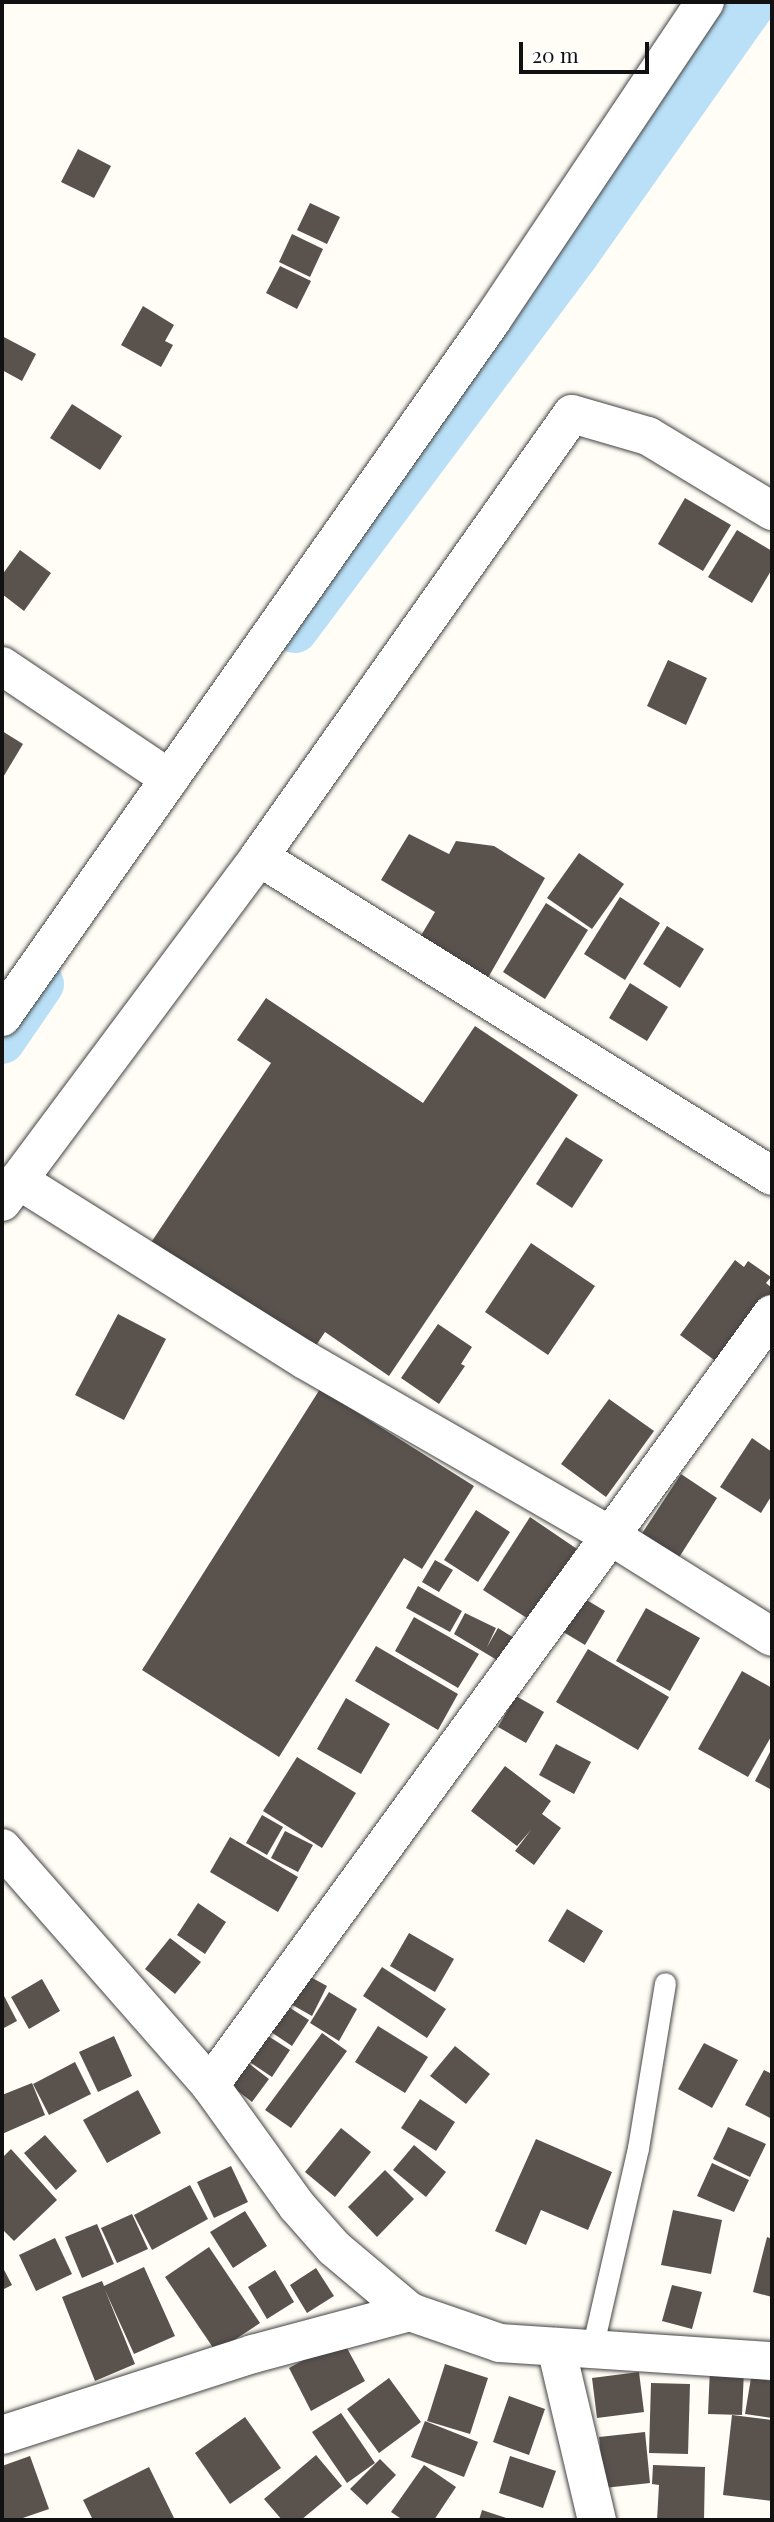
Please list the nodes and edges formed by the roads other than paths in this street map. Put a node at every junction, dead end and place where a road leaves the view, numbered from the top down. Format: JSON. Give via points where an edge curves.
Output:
{"nodes":[{"id":1,"x":705,"y":2,"type":"edge"},
{"id":2,"x":772,"y":510,"type":"edge"},
{"id":3,"x":2,"y":666,"type":"edge"},
{"id":4,"x":170,"y":779,"type":"junction"},
{"id":5,"x":259,"y":857,"type":"junction"},
{"id":6,"x":2,"y":1017,"type":"edge"},
{"id":7,"x":772,"y":1176,"type":"edge"},
{"id":8,"x":10,"y":1191,"type":"edge"},
{"id":9,"x":772,"y":1314,"type":"edge"},
{"id":10,"x":609,"y":1535,"type":"junction"},
{"id":11,"x":772,"y":1637,"type":"edge"},
{"id":12,"x":2,"y":1847,"type":"edge"},
{"id":13,"x":665,"y":1983,"type":"dead end"},
{"id":14,"x":210,"y":2085,"type":"junction"},
{"id":15,"x":410,"y":2312,"type":"junction"},
{"id":16,"x":574,"y":2348,"type":"junction"},
{"id":17,"x":772,"y":2361,"type":"edge"},
{"id":18,"x":2,"y":2435,"type":"edge"},
{"id":19,"x":597,"y":2520,"type":"edge"}],
"edges":[{"from":1,"to":4,"type":"street","via":[[492,320]]},
{"from":2,"to":5,"type":"street","via":[[648,436],[572,414]]},
{"from":3,"to":4,"type":"street"},
{"from":4,"to":6,"type":"street"},
{"from":5,"to":7,"type":"street"},
{"from":5,"to":8,"type":"street"},
{"from":8,"to":10,"type":"street"},
{"from":9,"to":10,"type":"street"},
{"from":10,"to":11,"type":"street"},
{"from":10,"to":14,"type":"street"},
{"from":12,"to":14,"type":"street"},
{"from":13,"to":16,"type":"lane","via":[[638,2148]]},
{"from":14,"to":15,"type":"street","via":[[297,2206],[334,2248]]},
{"from":15,"to":16,"type":"street","via":[[500,2343]]},
{"from":15,"to":18,"type":"street","via":[[253,2354]]},
{"from":16,"to":17,"type":"street"},
{"from":16,"to":19,"type":"street"}]}
